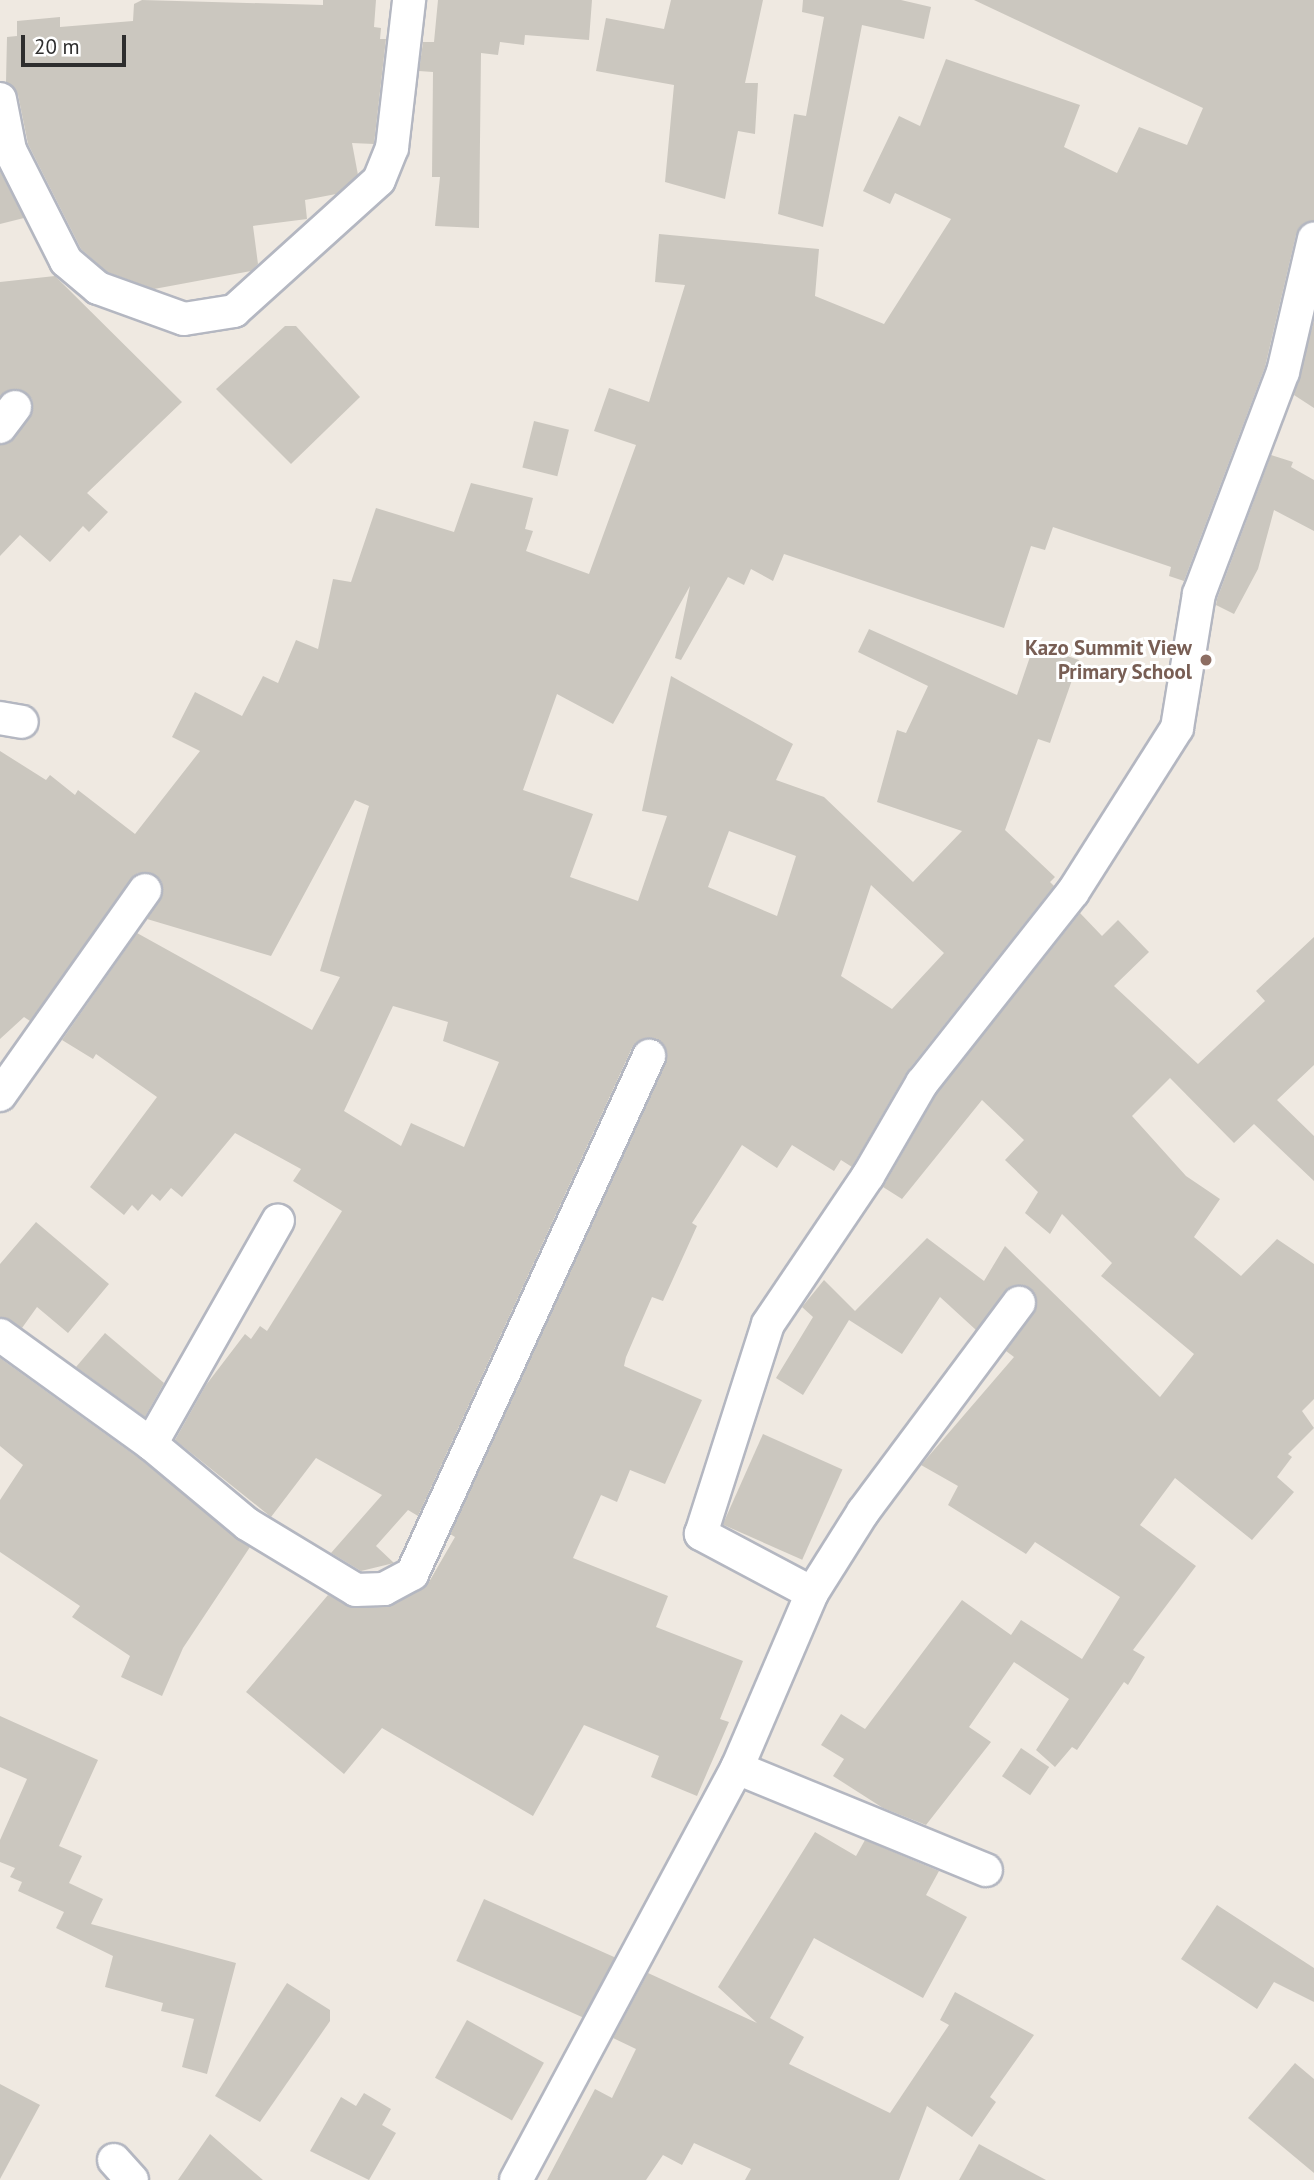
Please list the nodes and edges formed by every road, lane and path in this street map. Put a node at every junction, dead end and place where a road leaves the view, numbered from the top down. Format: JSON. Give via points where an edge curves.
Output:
{"nodes":[{"id":1,"x":408,"y":0,"type":"edge"},
{"id":2,"x":0,"y":99,"type":"edge"},
{"id":3,"x":1314,"y":239,"type":"edge"},
{"id":4,"x":145,"y":890,"type":"dead end"},
{"id":5,"x":649,"y":1056,"type":"dead end"},
{"id":6,"x":0,"y":1095,"type":"edge"},
{"id":7,"x":278,"y":1220,"type":"dead end"},
{"id":8,"x":1019,"y":1303,"type":"dead end"},
{"id":9,"x":0,"y":1335,"type":"edge"},
{"id":10,"x":151,"y":1444,"type":"junction"},
{"id":11,"x":812,"y":1593,"type":"junction"},
{"id":12,"x":737,"y":1768,"type":"junction"},
{"id":13,"x":986,"y":1870,"type":"dead end"},
{"id":14,"x":516,"y":2180,"type":"edge"}],
"edges":[{"from":1,"to":2,"type":"street","via":[[392,148],[379,180],[234,311],[184,319],[98,288],[66,261],[10,150]]},
{"from":3,"to":11,"type":"street","via":[[1283,372],[1199,594],[1177,728],[1073,892],[922,1083],[868,1176],[768,1324],[701,1534]]},
{"from":4,"to":6,"type":"street"},
{"from":5,"to":10,"type":"street","via":[[412,1574],[384,1589],[356,1590],[247,1524]]},
{"from":7,"to":10,"type":"street"},
{"from":8,"to":11,"type":"street","via":[[863,1511]]},
{"from":9,"to":10,"type":"street"},
{"from":11,"to":12,"type":"street"},
{"from":12,"to":13,"type":"street"},
{"from":12,"to":14,"type":"street"}]}
